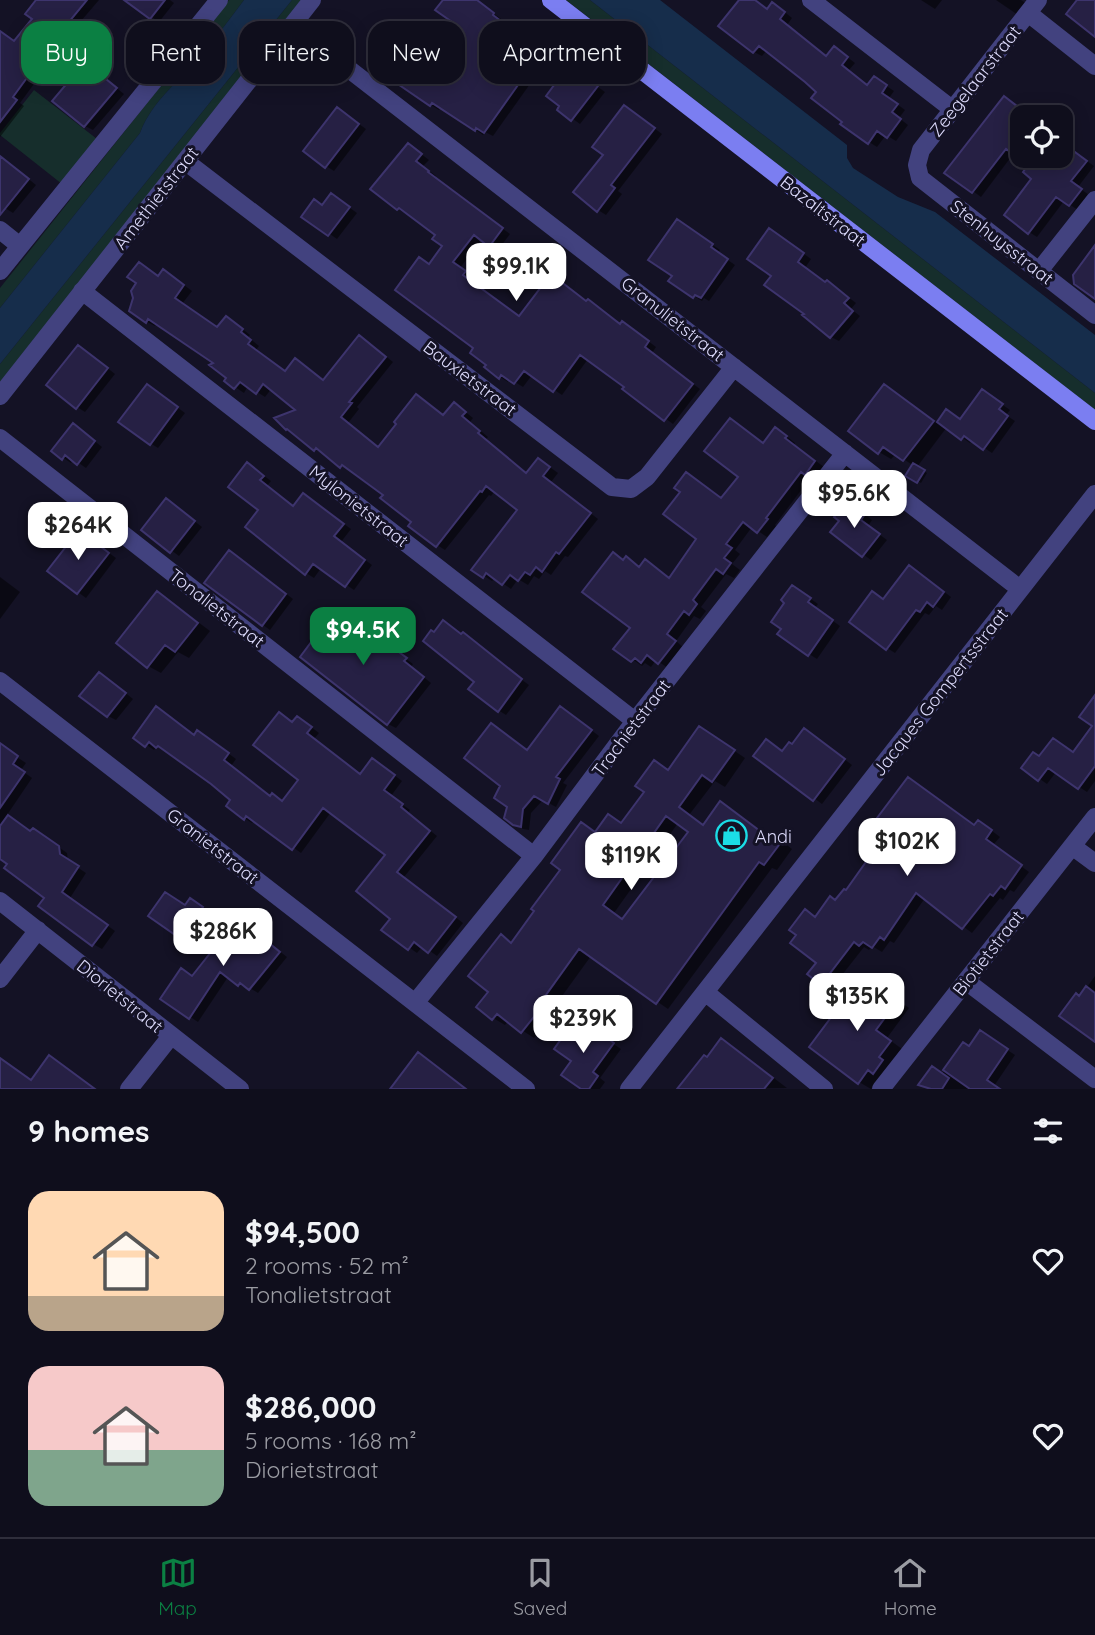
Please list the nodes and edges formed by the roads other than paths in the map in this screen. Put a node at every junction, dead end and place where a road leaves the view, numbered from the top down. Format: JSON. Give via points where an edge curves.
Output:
{"nodes":[{"id":1,"x":219,"y":0,"type":"edge"},
{"id":2,"x":312,"y":0,"type":"edge"},
{"id":3,"x":551,"y":0,"type":"edge"},
{"id":4,"x":816,"y":2,"type":"edge"},
{"id":5,"x":1033,"y":6,"type":"edge"},
{"id":6,"x":295,"y":21,"type":"edge"},
{"id":7,"x":1095,"y":66,"type":"edge"},
{"id":8,"x":354,"y":73,"type":"edge"},
{"id":9,"x":245,"y":84,"type":"edge"},
{"id":10,"x":952,"y":108,"type":"junction"},
{"id":11,"x":185,"y":160,"type":"junction"},
{"id":12,"x":917,"y":164,"type":"joint"},
{"id":13,"x":1095,"y":200,"type":"edge"},
{"id":14,"x":0,"y":230,"type":"edge"},
{"id":15,"x":20,"y":246,"type":"junction"},
{"id":16,"x":0,"y":271,"type":"edge"},
{"id":17,"x":1039,"y":271,"type":"junction"},
{"id":18,"x":82,"y":291,"type":"junction"},
{"id":19,"x":1095,"y":315,"type":"edge"},
{"id":20,"x":734,"y":366,"type":"junction"},
{"id":21,"x":0,"y":396,"type":"edge"},
{"id":22,"x":1095,"y":421,"type":"edge"},
{"id":23,"x":0,"y":438,"type":"edge"},
{"id":24,"x":845,"y":453,"type":"junction"},
{"id":25,"x":1095,"y":494,"type":"edge"},
{"id":26,"x":1020,"y":589,"type":"junction"},
{"id":27,"x":0,"y":681,"type":"edge"},
{"id":28,"x":635,"y":722,"type":"junction"},
{"id":29,"x":1095,"y":817,"type":"edge"},
{"id":30,"x":1072,"y":846,"type":"junction"},
{"id":31,"x":534,"y":856,"type":"junction"},
{"id":32,"x":1095,"y":863,"type":"edge"},
{"id":33,"x":0,"y":901,"type":"edge"},
{"id":34,"x":38,"y":930,"type":"junction"},
{"id":35,"x":0,"y":979,"type":"edge"},
{"id":36,"x":966,"y":981,"type":"junction"},
{"id":37,"x":705,"y":992,"type":"junction"},
{"id":38,"x":415,"y":1003,"type":"junction"},
{"id":39,"x":171,"y":1036,"type":"junction"},
{"id":40,"x":1095,"y":1079,"type":"edge"},
{"id":41,"x":129,"y":1089,"type":"edge"},
{"id":42,"x":240,"y":1089,"type":"edge"},
{"id":43,"x":526,"y":1089,"type":"edge"},
{"id":44,"x":629,"y":1089,"type":"edge"},
{"id":45,"x":824,"y":1089,"type":"edge"},
{"id":46,"x":881,"y":1089,"type":"edge"}],
"edges":[{"from":1,"to":15,"type":"street"},
{"from":2,"to":6,"type":"street","name":"Amethietstraat"},
{"from":3,"to":22,"type":"street","name":"Bazaltstraat"},
{"from":4,"to":10,"type":"street"},
{"from":5,"to":7,"type":"street"},
{"from":5,"to":10,"type":"street","name":"Zeegelaarstraat"},
{"from":8,"to":20,"type":"street","name":"Granulietstraat"},
{"from":9,"to":11,"type":"street","name":"Amethietstraat"},
{"from":10,"to":12,"type":"street","name":"Zeegelaarstraat","via":[[920,150]]},
{"from":11,"to":18,"type":"street","name":"Amethietstraat"},
{"from":11,"to":20,"type":"street","name":"Bauxietstraat","via":[[612,487],[631,489],[648,477]]},
{"from":12,"to":17,"type":"street","name":"Stenhuysstraat","via":[[920,178]]},
{"from":13,"to":17,"type":"street"},
{"from":14,"to":15,"type":"street"},
{"from":15,"to":16,"type":"street"},
{"from":17,"to":19,"type":"street","name":"Stenhuysstraat"},
{"from":18,"to":21,"type":"street","name":"Amethietstraat"},
{"from":18,"to":28,"type":"street","name":"Mylonietstraat"},
{"from":20,"to":24,"type":"street","name":"Granulietstraat"},
{"from":23,"to":31,"type":"street","name":"Tonalietstraat"},
{"from":24,"to":26,"type":"street","name":"Granulietstraat"},
{"from":24,"to":28,"type":"street","name":"Trachietstraat"},
{"from":25,"to":26,"type":"street","name":"Jacques Gompertsstraat"},
{"from":26,"to":37,"type":"street","name":"Jacques Gompertsstraat"},
{"from":27,"to":38,"type":"street","name":"Granietstraat"},
{"from":28,"to":31,"type":"street","name":"Trachietstraat"},
{"from":29,"to":30,"type":"street","name":"Biotietstraat"},
{"from":30,"to":32,"type":"street"},
{"from":30,"to":36,"type":"street","name":"Biotietstraat"},
{"from":31,"to":38,"type":"street","name":"Trachietstraat"},
{"from":33,"to":34,"type":"street","name":"Diorietstraat"},
{"from":34,"to":35,"type":"street"},
{"from":34,"to":39,"type":"street","name":"Diorietstraat"},
{"from":36,"to":40,"type":"street"},
{"from":36,"to":46,"type":"street","name":"Biotietstraat"},
{"from":37,"to":44,"type":"street","name":"Jacques Gompertsstraat"},
{"from":37,"to":45,"type":"street"},
{"from":38,"to":43,"type":"street","name":"Granietstraat"},
{"from":39,"to":41,"type":"street"},
{"from":39,"to":42,"type":"street","name":"Diorietstraat"}]}
